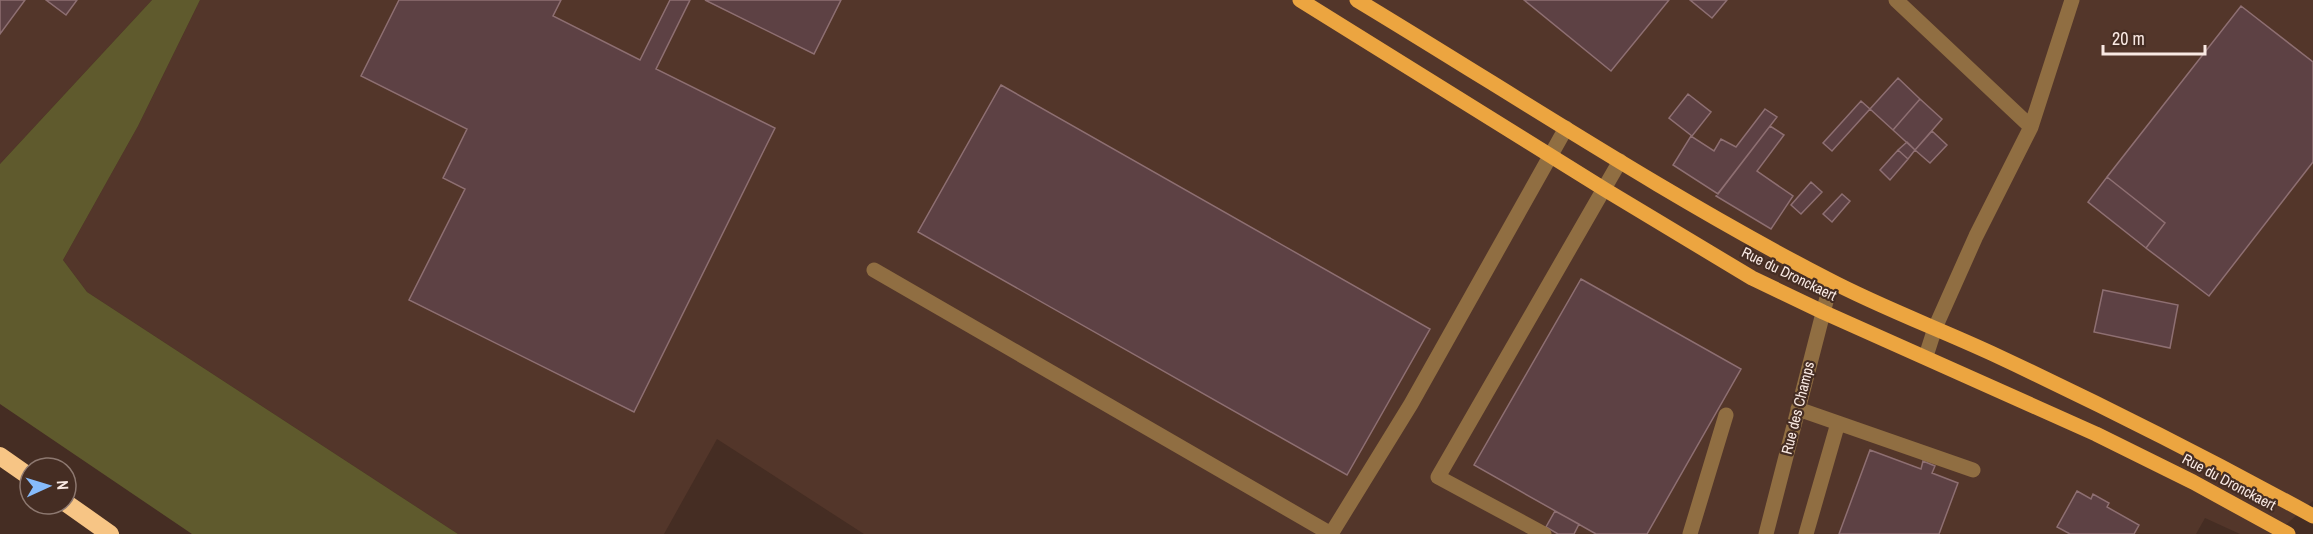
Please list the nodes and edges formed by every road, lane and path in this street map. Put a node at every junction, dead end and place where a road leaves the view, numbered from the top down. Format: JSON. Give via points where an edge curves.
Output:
{"nodes":[{"id":1,"x":1300,"y":0,"type":"edge"},
{"id":2,"x":1357,"y":0,"type":"edge"},
{"id":3,"x":1896,"y":0,"type":"edge"},
{"id":4,"x":2072,"y":0,"type":"edge"},
{"id":5,"x":2031,"y":127,"type":"junction"},
{"id":6,"x":1566,"y":128,"type":"junction"},
{"id":7,"x":1550,"y":156,"type":"junction"},
{"id":8,"x":1620,"y":161,"type":"junction"},
{"id":9,"x":1604,"y":189,"type":"junction"},
{"id":10,"x":874,"y":270,"type":"dead end"},
{"id":11,"x":1831,"y":282,"type":"junction"},
{"id":12,"x":1823,"y":312,"type":"junction"},
{"id":13,"x":1935,"y":328,"type":"junction"},
{"id":14,"x":1926,"y":356,"type":"junction"},
{"id":15,"x":1798,"y":409,"type":"junction"},
{"id":16,"x":1726,"y":415,"type":"dead end"},
{"id":17,"x":1838,"y":423,"type":"junction"},
{"id":18,"x":0,"y":456,"type":"edge"},
{"id":19,"x":18,"y":469,"type":"edge"},
{"id":20,"x":1973,"y":470,"type":"dead end"},
{"id":21,"x":78,"y":511,"type":"edge"},
{"id":22,"x":2313,"y":516,"type":"edge"},
{"id":23,"x":110,"y":534,"type":"edge"},
{"id":24,"x":1331,"y":534,"type":"edge"},
{"id":25,"x":1544,"y":534,"type":"edge"},
{"id":26,"x":1690,"y":534,"type":"edge"},
{"id":27,"x":1766,"y":534,"type":"edge"},
{"id":28,"x":1806,"y":534,"type":"edge"},
{"id":29,"x":2288,"y":534,"type":"edge"}],
"edges":[{"from":1,"to":7,"type":"main road","name":"Rue du Dronckaert"},
{"from":2,"to":6,"type":"main road","name":"Rue du Dronckaert"},
{"from":3,"to":5,"type":"street"},
{"from":4,"to":5,"type":"street"},
{"from":5,"to":13,"type":"street"},
{"from":6,"to":7,"type":"street"},
{"from":6,"to":8,"type":"main road","name":"Rue du Dronckaert"},
{"from":7,"to":9,"type":"main road","name":"Rue du Dronckaert"},
{"from":7,"to":24,"type":"street","via":[[1411,404]]},
{"from":8,"to":9,"type":"street"},
{"from":8,"to":11,"type":"main road","name":"Rue du Dronckaert"},
{"from":9,"to":12,"type":"main road","name":"Rue du Dronckaert","via":[[1722,261]]},
{"from":9,"to":25,"type":"street","via":[[1438,477]]},
{"from":10,"to":24,"type":"street"},
{"from":11,"to":12,"type":"street","name":"Rue des Champs"},
{"from":11,"to":13,"type":"main road","name":"Rue du Dronckaert"},
{"from":12,"to":14,"type":"main road","name":"Rue du Dronckaert"},
{"from":12,"to":15,"type":"street","name":"Rue des Champs"},
{"from":13,"to":14,"type":"street"},
{"from":13,"to":22,"type":"main road","name":"Rue du Dronckaert","via":[[2133,421]]},
{"from":14,"to":29,"type":"main road","name":"Rue du Dronckaert","via":[[2116,443]]},
{"from":15,"to":17,"type":"street"},
{"from":15,"to":27,"type":"street","name":"Rue des Champs"},
{"from":16,"to":26,"type":"street"},
{"from":17,"to":20,"type":"street"},
{"from":17,"to":28,"type":"street"},
{"from":18,"to":19,"type":"highway"},
{"from":21,"to":23,"type":"highway"}]}
